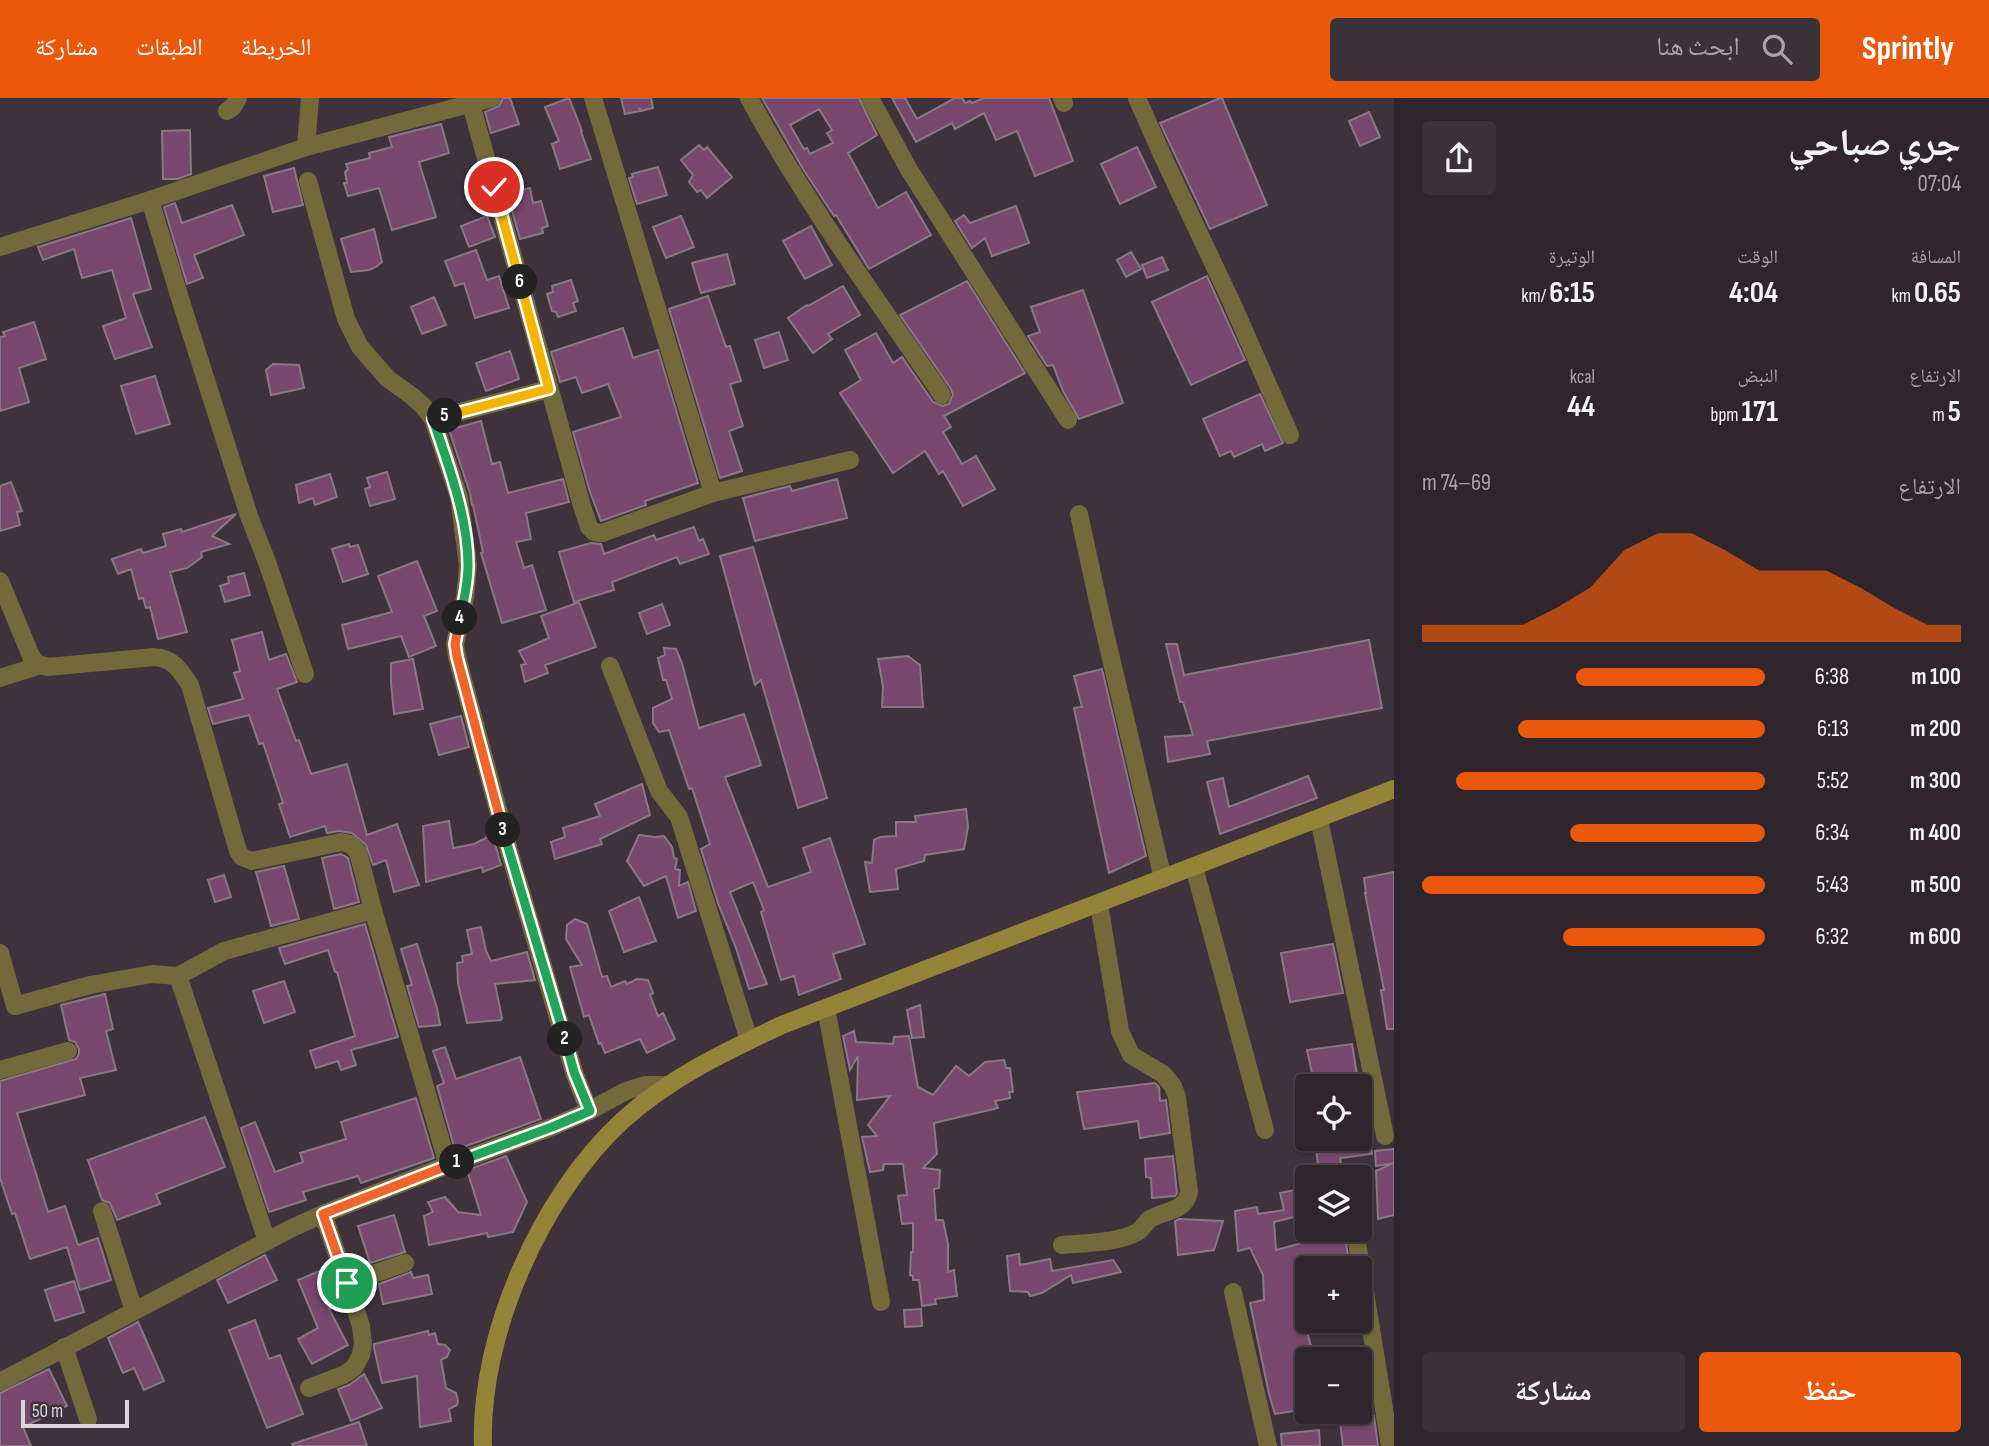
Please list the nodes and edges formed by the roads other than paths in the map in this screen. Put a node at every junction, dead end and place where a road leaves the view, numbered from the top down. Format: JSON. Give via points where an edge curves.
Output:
{"nodes":[{"id":1,"x":310,"y":98,"type":"edge"},
{"id":2,"x":492,"y":98,"type":"edge"},
{"id":3,"x":593,"y":98,"type":"edge"},
{"id":4,"x":749,"y":98,"type":"edge"},
{"id":5,"x":870,"y":98,"type":"edge"},
{"id":6,"x":1137,"y":98,"type":"edge"},
{"id":7,"x":471,"y":104,"type":"junction"},
{"id":8,"x":306,"y":147,"type":"junction"},
{"id":9,"x":308,"y":181,"type":"dead end"},
{"id":10,"x":150,"y":200,"type":"junction"},
{"id":11,"x":0,"y":247,"type":"edge"},
{"id":12,"x":549,"y":389,"type":"junction"},
{"id":13,"x":942,"y":396,"type":"dead end"},
{"id":14,"x":433,"y":419,"type":"junction"},
{"id":15,"x":1068,"y":420,"type":"dead end"},
{"id":16,"x":1290,"y":435,"type":"dead end"},
{"id":17,"x":850,"y":460,"type":"dead end"},
{"id":18,"x":713,"y":494,"type":"junction"},
{"id":19,"x":1079,"y":514,"type":"dead end"},
{"id":20,"x":0,"y":581,"type":"edge"},
{"id":21,"x":6,"y":614,"type":"edge"},
{"id":22,"x":41,"y":666,"type":"junction"},
{"id":23,"x":610,"y":666,"type":"dead end"},
{"id":24,"x":305,"y":674,"type":"dead end"},
{"id":25,"x":0,"y":678,"type":"edge"},
{"id":26,"x":1394,"y":789,"type":"edge"},
{"id":27,"x":1319,"y":819,"type":"junction"},
{"id":28,"x":1194,"y":867,"type":"junction"},
{"id":29,"x":1163,"y":879,"type":"junction"},
{"id":30,"x":1099,"y":904,"type":"junction"},
{"id":31,"x":373,"y":910,"type":"junction"},
{"id":32,"x":0,"y":953,"type":"edge"},
{"id":33,"x":178,"y":976,"type":"junction"},
{"id":34,"x":826,"y":1008,"type":"junction"},
{"id":35,"x":749,"y":1040,"type":"junction"},
{"id":36,"x":68,"y":1051,"type":"dead end"},
{"id":37,"x":0,"y":1070,"type":"edge"},
{"id":38,"x":668,"y":1084,"type":"junction"},
{"id":39,"x":590,"y":1111,"type":"junction"},
{"id":40,"x":1265,"y":1130,"type":"dead end"},
{"id":41,"x":1385,"y":1136,"type":"dead end"},
{"id":42,"x":447,"y":1165,"type":"junction"},
{"id":43,"x":102,"y":1211,"type":"dead end"},
{"id":44,"x":323,"y":1214,"type":"junction"},
{"id":45,"x":267,"y":1241,"type":"junction"},
{"id":46,"x":1357,"y":1242,"type":"edge"},
{"id":47,"x":1062,"y":1245,"type":"dead end"},
{"id":48,"x":405,"y":1263,"type":"dead end"},
{"id":49,"x":347,"y":1283,"type":"junction"},
{"id":50,"x":1233,"y":1292,"type":"dead end"},
{"id":51,"x":881,"y":1302,"type":"dead end"},
{"id":52,"x":134,"y":1311,"type":"junction"},
{"id":53,"x":64,"y":1346,"type":"junction"},
{"id":54,"x":0,"y":1382,"type":"edge"},
{"id":55,"x":309,"y":1388,"type":"dead end"},
{"id":56,"x":88,"y":1419,"type":"dead end"},
{"id":57,"x":483,"y":1446,"type":"edge"},
{"id":58,"x":1268,"y":1446,"type":"edge"},
{"id":59,"x":1390,"y":1446,"type":"edge"}],
"edges":[{"from":1,"to":8,"type":"street"},
{"from":2,"to":7,"type":"street"},
{"from":3,"to":18,"type":"street"},
{"from":4,"to":13,"type":"street","via":[[776,148]]},
{"from":5,"to":15,"type":"street","via":[[908,169]]},
{"from":6,"to":16,"type":"street"},
{"from":7,"to":8,"type":"street"},
{"from":7,"to":12,"type":"street"},
{"from":8,"to":10,"type":"street"},
{"from":9,"to":14,"type":"street","via":[[355,338],[388,379]]},
{"from":10,"to":11,"type":"street"},
{"from":10,"to":24,"type":"street","via":[[249,516]]},
{"from":12,"to":14,"type":"street"},
{"from":12,"to":18,"type":"street","via":[[582,506],[594,532]]},
{"from":14,"to":39,"type":"street","via":[[459,497],[468,565],[455,644],[457,657],[574,1072]]},
{"from":17,"to":18,"type":"street"},
{"from":19,"to":29,"type":"street"},
{"from":20,"to":21,"type":"street"},
{"from":21,"to":22,"type":"street"},
{"from":22,"to":25,"type":"street"},
{"from":22,"to":31,"type":"street","via":[[154,657],[175,664],[190,685],[242,857],[253,861],[341,842],[350,844],[358,852]]},
{"from":23,"to":35,"type":"street","via":[[659,791],[679,817]]},
{"from":26,"to":27,"type":"main road"},
{"from":27,"to":28,"type":"main road"},
{"from":27,"to":41,"type":"street"},
{"from":28,"to":29,"type":"main road"},
{"from":28,"to":40,"type":"street"},
{"from":29,"to":30,"type":"main road"},
{"from":30,"to":34,"type":"main road"},
{"from":30,"to":47,"type":"street","via":[[1120,1031],[1131,1055],[1163,1074],[1173,1086],[1189,1192],[1180,1208],[1150,1219],[1138,1231]]},
{"from":31,"to":33,"type":"street","via":[[225,951]]},
{"from":31,"to":42,"type":"street"},
{"from":32,"to":33,"type":"street","via":[[15,1006],[90,985],[152,974]]},
{"from":33,"to":45,"type":"street"},
{"from":34,"to":35,"type":"main road"},
{"from":34,"to":51,"type":"street"},
{"from":35,"to":38,"type":"main road"},
{"from":36,"to":37,"type":"street"},
{"from":38,"to":39,"type":"street","via":[[626,1091]]},
{"from":38,"to":57,"type":"main road","via":[[622,1121],[581,1167],[559,1196],[528,1253],[488,1373]]},
{"from":39,"to":42,"type":"street"},
{"from":42,"to":44,"type":"street"},
{"from":43,"to":52,"type":"street"},
{"from":44,"to":45,"type":"street"},
{"from":44,"to":49,"type":"street"},
{"from":45,"to":52,"type":"street"},
{"from":46,"to":59,"type":"street"},
{"from":48,"to":49,"type":"street"},
{"from":49,"to":55,"type":"street","via":[[361,1326],[361,1355],[343,1375]]},
{"from":50,"to":58,"type":"street"},
{"from":52,"to":53,"type":"street"},
{"from":53,"to":54,"type":"street"},
{"from":53,"to":56,"type":"street"}]}
